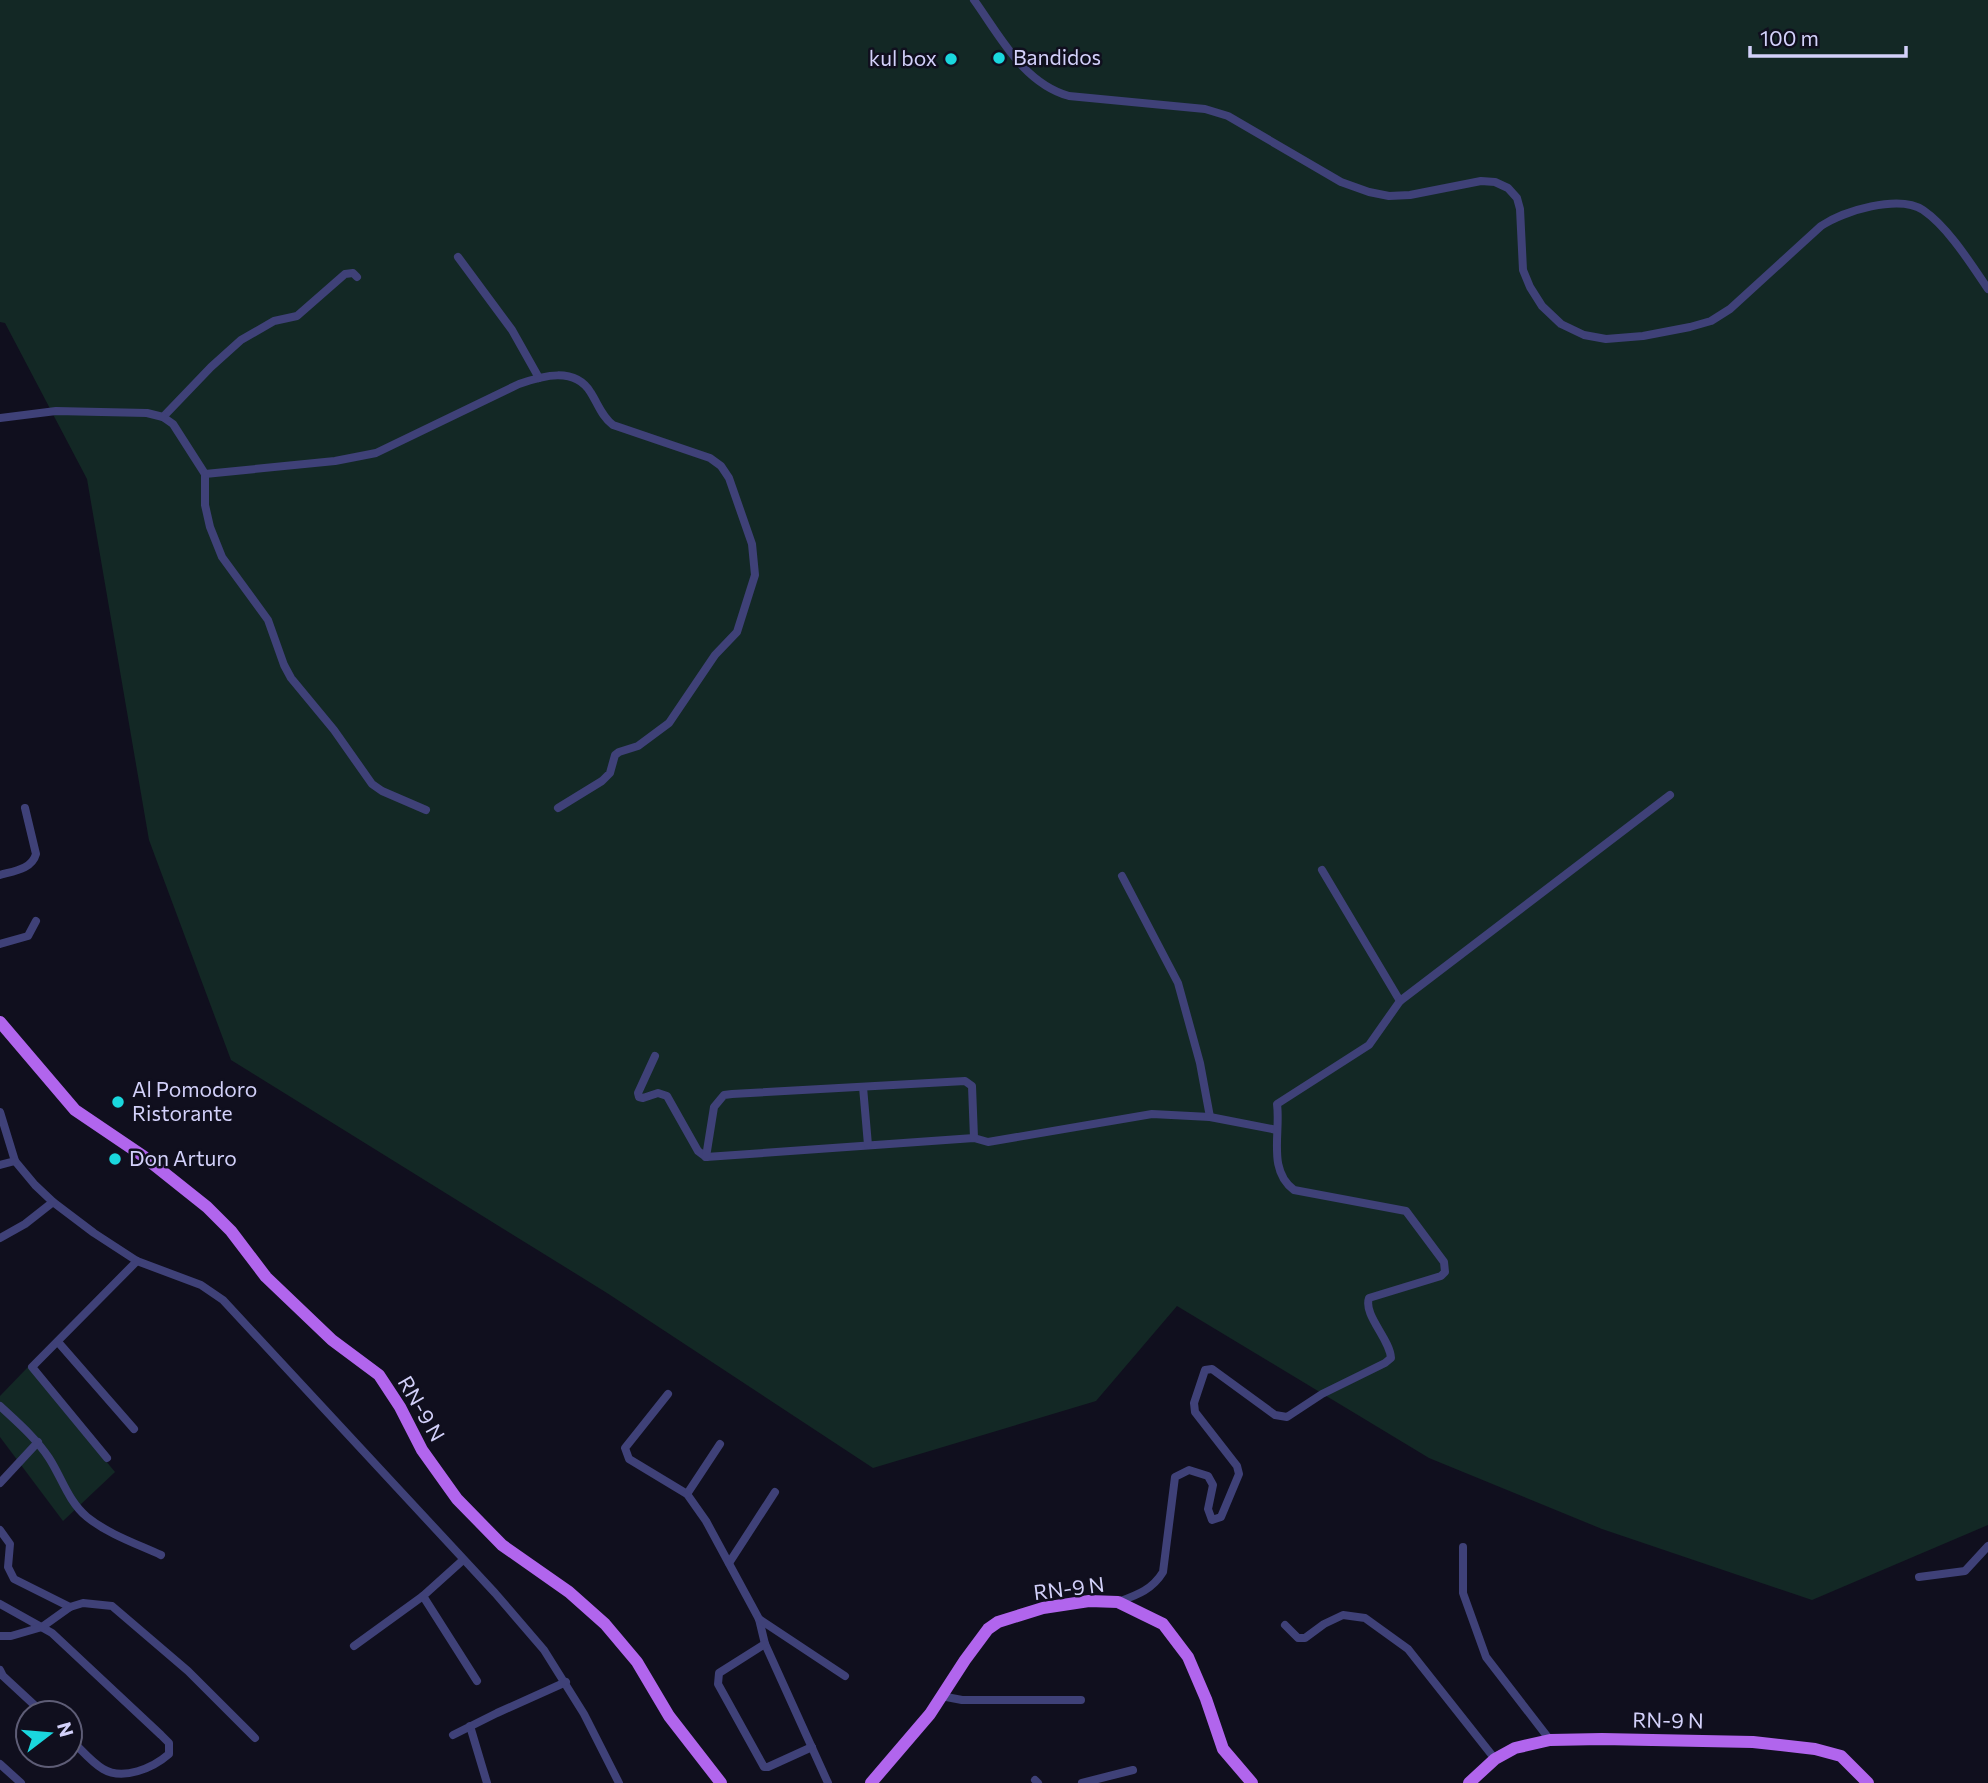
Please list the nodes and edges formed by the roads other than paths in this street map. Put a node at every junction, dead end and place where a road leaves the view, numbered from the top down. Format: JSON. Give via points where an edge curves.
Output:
{"nodes":[{"id":1,"x":974,"y":0,"type":"edge"},
{"id":2,"x":458,"y":257,"type":"dead end"},
{"id":3,"x":357,"y":277,"type":"dead end"},
{"id":4,"x":1988,"y":289,"type":"edge"},
{"id":5,"x":539,"y":378,"type":"junction"},
{"id":6,"x":163,"y":416,"type":"junction"},
{"id":7,"x":0,"y":418,"type":"edge"},
{"id":8,"x":205,"y":474,"type":"junction"},
{"id":9,"x":1671,"y":795,"type":"dead end"},
{"id":10,"x":25,"y":808,"type":"dead end"},
{"id":11,"x":558,"y":808,"type":"dead end"},
{"id":12,"x":426,"y":810,"type":"dead end"},
{"id":13,"x":1322,"y":870,"type":"dead end"},
{"id":14,"x":0,"y":875,"type":"edge"},
{"id":15,"x":1122,"y":876,"type":"dead end"},
{"id":16,"x":36,"y":921,"type":"dead end"},
{"id":17,"x":0,"y":944,"type":"edge"},
{"id":18,"x":1400,"y":1001,"type":"junction"},
{"id":19,"x":0,"y":1022,"type":"edge"},
{"id":20,"x":655,"y":1056,"type":"dead end"},
{"id":21,"x":863,"y":1087,"type":"junction"},
{"id":22,"x":0,"y":1112,"type":"edge"},
{"id":23,"x":1210,"y":1117,"type":"junction"},
{"id":24,"x":2,"y":1124,"type":"edge"},
{"id":25,"x":1277,"y":1130,"type":"junction"},
{"id":26,"x":974,"y":1138,"type":"junction"},
{"id":27,"x":868,"y":1145,"type":"junction"},
{"id":28,"x":706,"y":1157,"type":"junction"},
{"id":29,"x":15,"y":1161,"type":"junction"},
{"id":30,"x":0,"y":1165,"type":"edge"},
{"id":31,"x":53,"y":1202,"type":"junction"},
{"id":32,"x":0,"y":1238,"type":"edge"},
{"id":33,"x":137,"y":1261,"type":"junction"},
{"id":34,"x":58,"y":1342,"type":"junction"},
{"id":35,"x":668,"y":1394,"type":"dead end"},
{"id":36,"x":0,"y":1406,"type":"edge"},
{"id":37,"x":134,"y":1429,"type":"dead end"},
{"id":38,"x":38,"y":1442,"type":"junction"},
{"id":39,"x":720,"y":1444,"type":"dead end"},
{"id":40,"x":107,"y":1458,"type":"dead end"},
{"id":41,"x":0,"y":1483,"type":"edge"},
{"id":42,"x":775,"y":1492,"type":"dead end"},
{"id":43,"x":687,"y":1494,"type":"junction"},
{"id":44,"x":0,"y":1530,"type":"edge"},
{"id":45,"x":1988,"y":1546,"type":"edge"},
{"id":46,"x":1463,"y":1547,"type":"dead end"},
{"id":47,"x":161,"y":1555,"type":"dead end"},
{"id":48,"x":463,"y":1560,"type":"junction"},
{"id":49,"x":729,"y":1563,"type":"junction"},
{"id":50,"x":1919,"y":1577,"type":"dead end"},
{"id":51,"x":423,"y":1596,"type":"junction"},
{"id":52,"x":1118,"y":1602,"type":"junction"},
{"id":53,"x":0,"y":1604,"type":"edge"},
{"id":54,"x":70,"y":1607,"type":"junction"},
{"id":55,"x":759,"y":1619,"type":"junction"},
{"id":56,"x":1284,"y":1625,"type":"dead end"},
{"id":57,"x":41,"y":1627,"type":"junction"},
{"id":58,"x":0,"y":1636,"type":"edge"},
{"id":59,"x":765,"y":1644,"type":"junction"},
{"id":60,"x":354,"y":1646,"type":"dead end"},
{"id":61,"x":0,"y":1670,"type":"edge"},
{"id":62,"x":845,"y":1676,"type":"dead end"},
{"id":63,"x":477,"y":1681,"type":"dead end"},
{"id":64,"x":566,"y":1682,"type":"junction"},
{"id":65,"x":941,"y":1696,"type":"junction"},
{"id":66,"x":28,"y":1699,"type":"edge"},
{"id":67,"x":1081,"y":1700,"type":"dead end"},
{"id":68,"x":470,"y":1726,"type":"junction"},
{"id":69,"x":453,"y":1735,"type":"dead end"},
{"id":70,"x":255,"y":1738,"type":"dead end"},
{"id":71,"x":1550,"y":1740,"type":"junction"},
{"id":72,"x":812,"y":1747,"type":"junction"},
{"id":73,"x":84,"y":1752,"type":"edge"},
{"id":74,"x":1495,"y":1759,"type":"junction"},
{"id":75,"x":0,"y":1764,"type":"edge"},
{"id":76,"x":1133,"y":1770,"type":"dead end"},
{"id":77,"x":21,"y":1783,"type":"edge"},
{"id":78,"x":487,"y":1783,"type":"edge"},
{"id":79,"x":619,"y":1783,"type":"edge"},
{"id":80,"x":721,"y":1783,"type":"edge"},
{"id":81,"x":828,"y":1783,"type":"edge"},
{"id":82,"x":871,"y":1783,"type":"edge"},
{"id":83,"x":1082,"y":1783,"type":"edge"},
{"id":84,"x":1252,"y":1783,"type":"edge"},
{"id":85,"x":1469,"y":1783,"type":"edge"},
{"id":86,"x":1868,"y":1783,"type":"edge"}],
"edges":[{"from":1,"to":4,"type":"street","via":[[1014,57],[1052,91],[1205,109],[1228,116],[1341,182],[1369,192],[1410,195],[1481,181],[1508,188],[1520,209],[1523,270],[1530,287],[1561,324],[1584,335],[1606,339],[1643,336],[1711,321],[1821,226],[1866,206],[1921,208]]},
{"from":2,"to":5,"type":"street","via":[[512,330]]},
{"from":3,"to":6,"type":"street","via":[[345,275],[297,316],[253,331]]},
{"from":5,"to":8,"type":"street","via":[[376,453]]},
{"from":5,"to":11,"type":"street","via":[[563,375],[579,380],[613,425],[721,466],[752,544],[755,575],[737,632],[715,655],[668,723],[638,746],[615,755],[610,773],[602,781]]},
{"from":6,"to":7,"type":"street","via":[[56,411]]},
{"from":6,"to":8,"type":"street","via":[[178,429]]},
{"from":8,"to":12,"type":"street","via":[[208,516],[222,557],[268,620],[291,678],[372,785]]},
{"from":9,"to":18,"type":"street"},
{"from":10,"to":14,"type":"street","via":[[35,860]]},
{"from":13,"to":18,"type":"street"},
{"from":15,"to":23,"type":"street","via":[[1178,983]]},
{"from":16,"to":17,"type":"street","via":[[28,936]]},
{"from":18,"to":25,"type":"street","via":[[1369,1045],[1277,1104]]},
{"from":19,"to":80,"type":"main road","name":"RN-9 N","via":[[75,1110],[207,1207],[266,1277],[332,1340],[379,1375],[422,1450],[457,1499],[502,1545],[605,1624]]},
{"from":20,"to":28,"type":"street","via":[[639,1097],[667,1096],[698,1151]]},
{"from":21,"to":26,"type":"street","via":[[969,1082]]},
{"from":21,"to":27,"type":"street"},
{"from":21,"to":28,"type":"street","via":[[724,1095],[714,1107]]},
{"from":22,"to":24,"type":"street"},
{"from":23,"to":25,"type":"street"},
{"from":23,"to":26,"type":"street","via":[[1152,1114],[988,1142]]},
{"from":24,"to":29,"type":"street"},
{"from":25,"to":52,"type":"street","via":[[1283,1182],[1294,1190],[1406,1211],[1444,1262],[1445,1272],[1370,1298],[1368,1308],[1391,1358],[1287,1416],[1275,1415],[1212,1368],[1205,1370],[1195,1412],[1237,1466],[1237,1482],[1221,1517],[1212,1520],[1208,1509],[1213,1485],[1208,1476],[1189,1470],[1175,1477],[1163,1572],[1146,1591]]},
{"from":26,"to":27,"type":"street"},
{"from":27,"to":28,"type":"street"},
{"from":29,"to":30,"type":"street"},
{"from":29,"to":31,"type":"street"},
{"from":31,"to":32,"type":"street"},
{"from":31,"to":33,"type":"street"},
{"from":33,"to":34,"type":"street"},
{"from":33,"to":48,"type":"street","via":[[201,1285],[223,1300]]},
{"from":34,"to":37,"type":"street"},
{"from":34,"to":40,"type":"street","via":[[33,1369]]},
{"from":35,"to":43,"type":"street","via":[[625,1448],[626,1455]]},
{"from":36,"to":38,"type":"street"},
{"from":38,"to":41,"type":"street"},
{"from":38,"to":47,"type":"street","via":[[69,1497],[87,1517]]},
{"from":39,"to":43,"type":"street"},
{"from":42,"to":49,"type":"street"},
{"from":43,"to":49,"type":"street"},
{"from":44,"to":54,"type":"street","via":[[10,1544],[8,1567],[14,1579]]},
{"from":45,"to":50,"type":"street","via":[[1965,1571]]},
{"from":46,"to":71,"type":"street","via":[[1463,1593],[1486,1657]]},
{"from":48,"to":51,"type":"street"},
{"from":48,"to":64,"type":"street","via":[[544,1650]]},
{"from":49,"to":55,"type":"street"},
{"from":51,"to":60,"type":"street"},
{"from":51,"to":63,"type":"street"},
{"from":52,"to":65,"type":"main road","name":"RN-9 N","via":[[1043,1608],[998,1622],[988,1629]]},
{"from":52,"to":84,"type":"main road","name":"RN-9 N","via":[[1163,1625],[1188,1657],[1223,1749]]},
{"from":53,"to":57,"type":"street"},
{"from":54,"to":57,"type":"street"},
{"from":54,"to":70,"type":"street","via":[[112,1605]]},
{"from":55,"to":59,"type":"street"},
{"from":55,"to":62,"type":"street"},
{"from":56,"to":74,"type":"street","via":[[1298,1638],[1305,1638],[1343,1615],[1365,1618],[1408,1649]]},
{"from":57,"to":58,"type":"street"},
{"from":57,"to":73,"type":"street","via":[[169,1744],[169,1754],[146,1769],[114,1774]]},
{"from":59,"to":72,"type":"street"},
{"from":59,"to":72,"type":"street","via":[[719,1673],[718,1684],[764,1767]]},
{"from":61,"to":66,"type":"street"},
{"from":64,"to":68,"type":"street"},
{"from":64,"to":79,"type":"street"},
{"from":65,"to":67,"type":"street"},
{"from":65,"to":82,"type":"main road","name":"RN-9 N"},
{"from":68,"to":69,"type":"street"},
{"from":68,"to":78,"type":"street"},
{"from":71,"to":74,"type":"main road","name":"RN-9 N","via":[[1516,1748]]},
{"from":71,"to":86,"type":"main road","name":"RN-9 N","via":[[1753,1742],[1815,1749],[1842,1756]]},
{"from":72,"to":81,"type":"street"},
{"from":74,"to":85,"type":"main road","name":"RN-9 N"},
{"from":75,"to":77,"type":"street"},
{"from":76,"to":83,"type":"street"}]}
